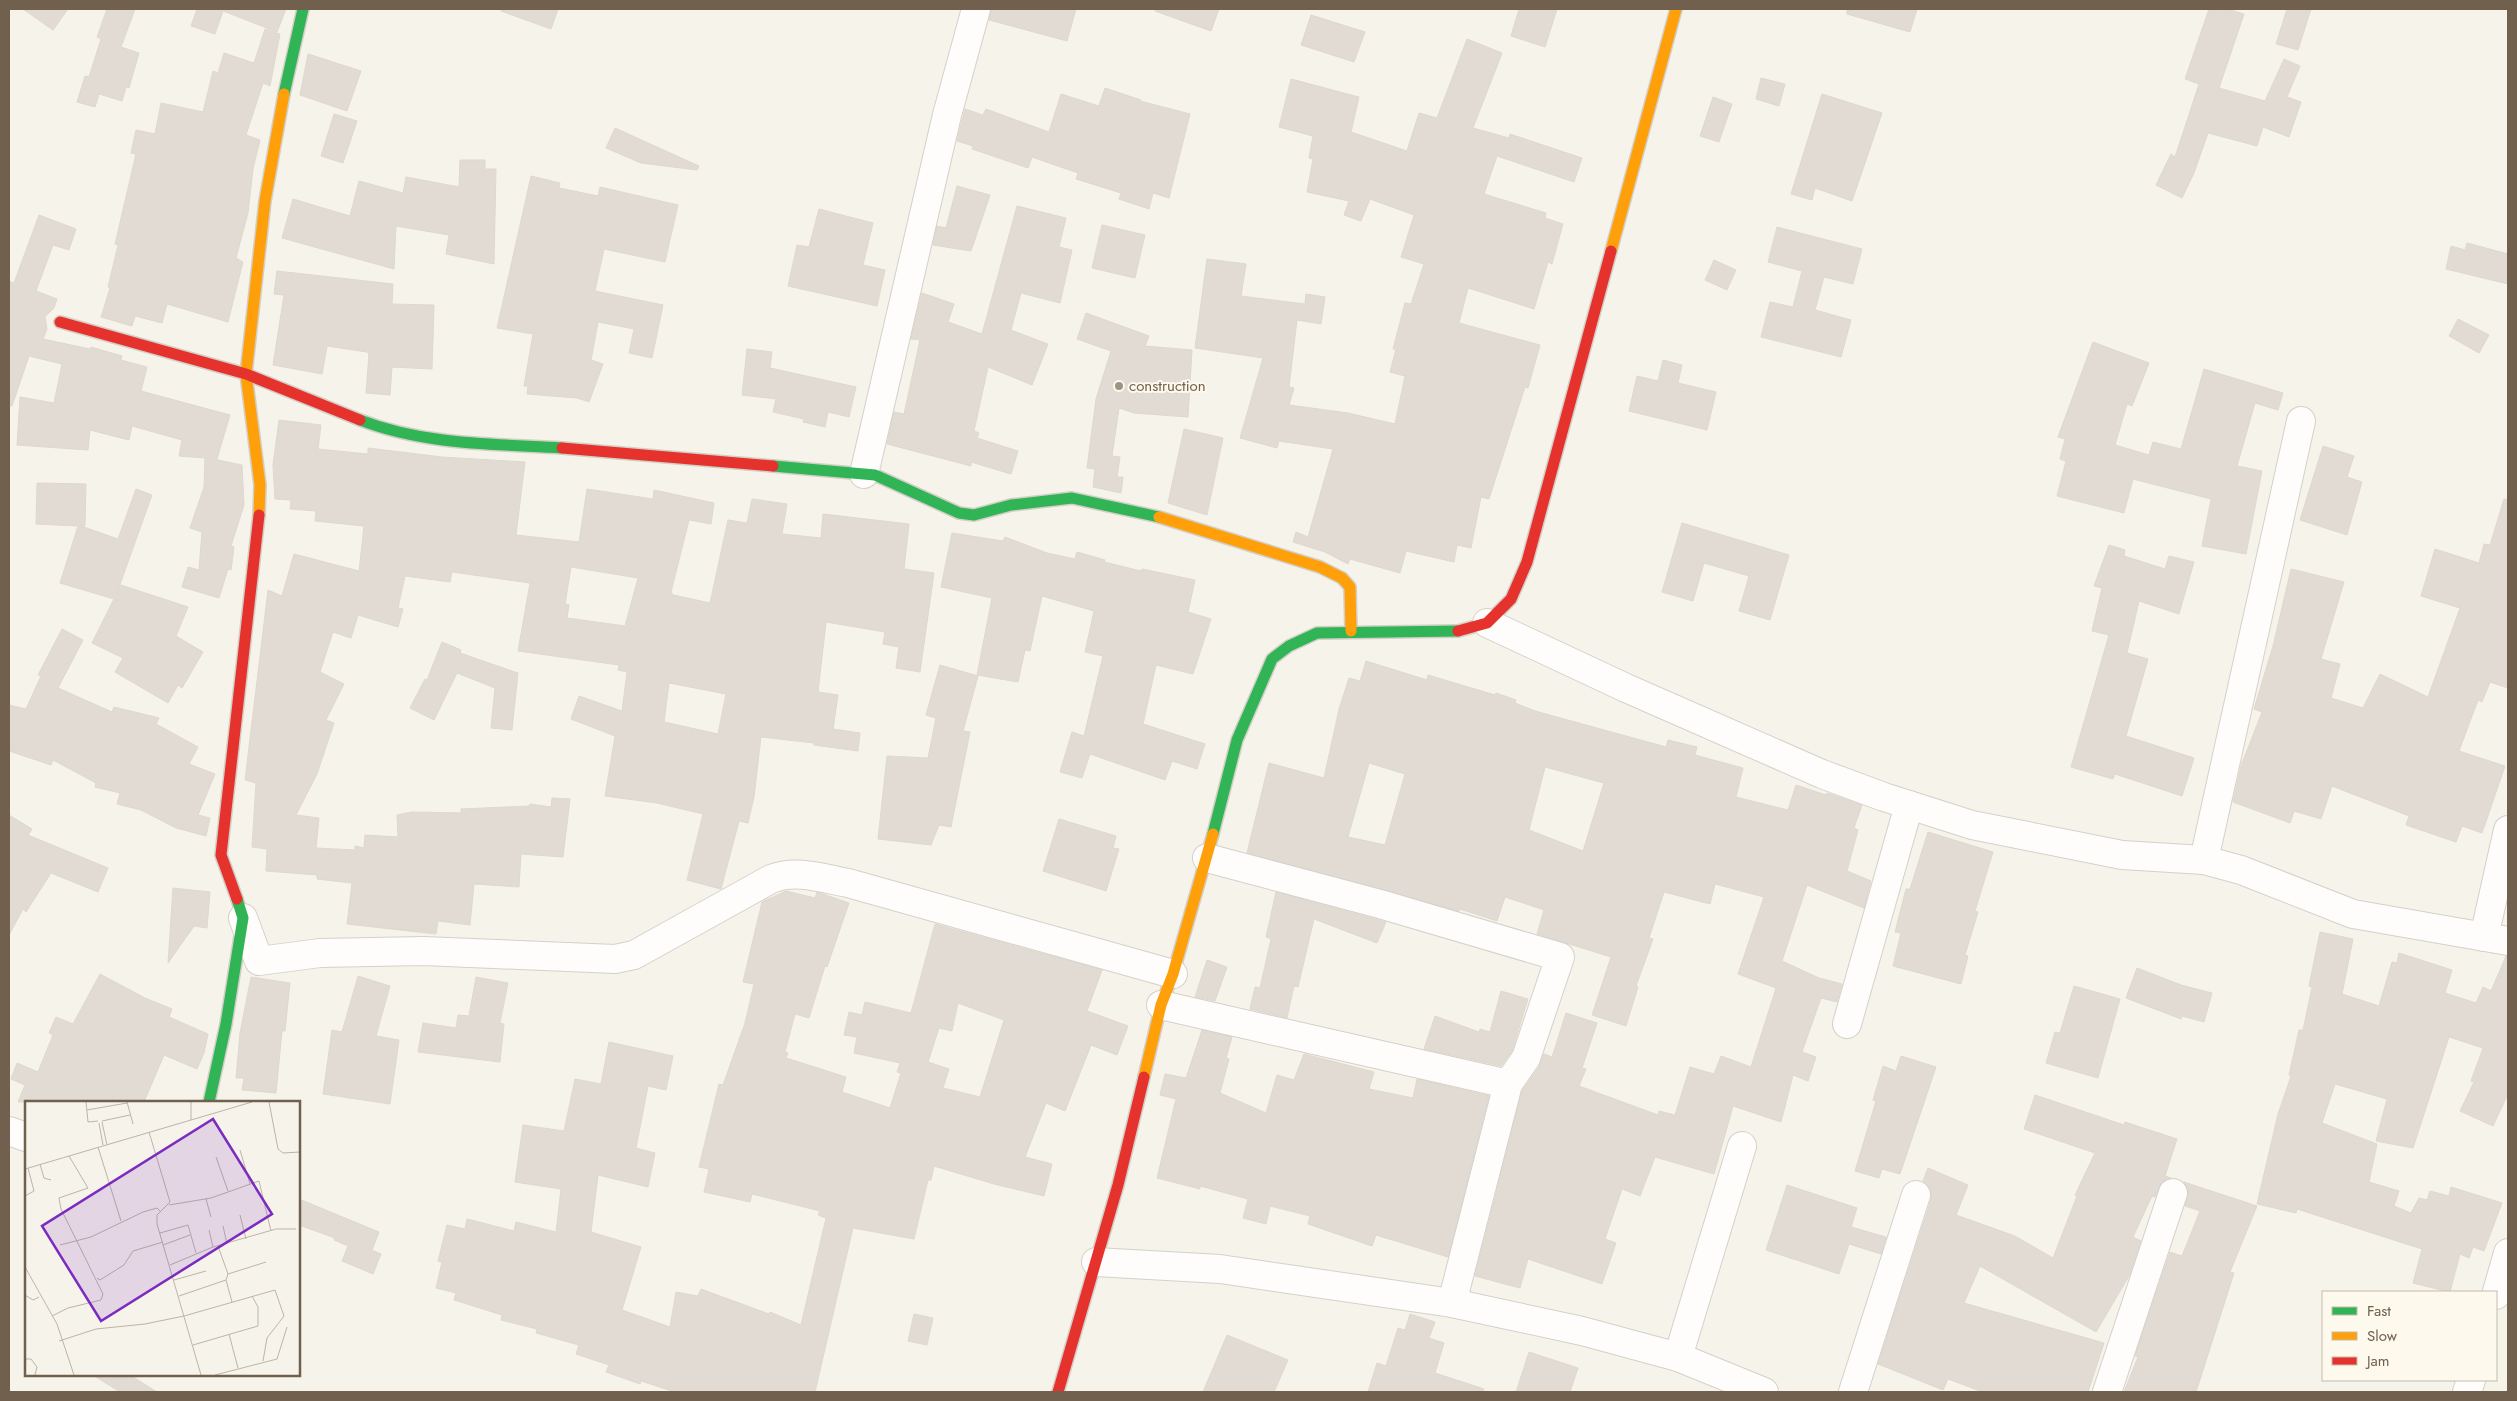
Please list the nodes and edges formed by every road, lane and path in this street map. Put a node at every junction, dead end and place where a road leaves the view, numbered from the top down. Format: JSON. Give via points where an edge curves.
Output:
{"nodes":[{"id":1,"x":303,"y":9,"type":"edge"},
{"id":2,"x":976,"y":9,"type":"edge"},
{"id":3,"x":1676,"y":9,"type":"edge"},
{"id":4,"x":60,"y":322,"type":"dead end"},
{"id":5,"x":246,"y":374,"type":"junction"},
{"id":6,"x":2302,"y":421,"type":"dead end"},
{"id":7,"x":864,"y":474,"type":"junction"},
{"id":8,"x":1488,"y":623,"type":"junction"},
{"id":9,"x":1351,"y":631,"type":"junction"},
{"id":10,"x":1909,"y":805,"type":"junction"},
{"id":11,"x":2508,"y":830,"type":"edge"},
{"id":12,"x":1207,"y":858,"type":"junction"},
{"id":13,"x":2204,"y":860,"type":"junction"},
{"id":14,"x":243,"y":918,"type":"junction"},
{"id":15,"x":2496,"y":939,"type":"edge"},
{"id":16,"x":1173,"y":974,"type":"junction"},
{"id":17,"x":1161,"y":1005,"type":"junction"},
{"id":18,"x":1847,"y":1024,"type":"dead end"},
{"id":19,"x":1508,"y":1084,"type":"junction"},
{"id":20,"x":209,"y":1101,"type":"edge"},
{"id":21,"x":9,"y":1131,"type":"edge"},
{"id":22,"x":25,"y":1137,"type":"edge"},
{"id":23,"x":1742,"y":1146,"type":"dead end"},
{"id":24,"x":2173,"y":1193,"type":"dead end"},
{"id":25,"x":1916,"y":1195,"type":"dead end"},
{"id":26,"x":2508,"y":1253,"type":"edge"},
{"id":27,"x":1096,"y":1262,"type":"junction"},
{"id":28,"x":2497,"y":1292,"type":"edge"},
{"id":29,"x":1452,"y":1303,"type":"junction"},
{"id":30,"x":1678,"y":1357,"type":"junction"},
{"id":31,"x":1730,"y":1386,"type":"edge"},
{"id":32,"x":1058,"y":1392,"type":"edge"},
{"id":33,"x":1764,"y":1392,"type":"edge"},
{"id":34,"x":1853,"y":1392,"type":"edge"},
{"id":35,"x":2107,"y":1392,"type":"edge"}],
"edges":[{"from":1,"to":5,"type":"street","via":[[265,201]]},
{"from":2,"to":7,"type":"street","via":[[947,115]]},
{"from":3,"to":8,"type":"street","via":[[1527,562],[1510,599]]},
{"from":4,"to":5,"type":"street"},
{"from":5,"to":7,"type":"street","via":[[376,426],[443,441],[638,452]]},
{"from":5,"to":14,"type":"street","via":[[260,485],[258,528],[221,855]]},
{"from":6,"to":13,"type":"street"},
{"from":7,"to":9,"type":"street","via":[[875,475],[959,513],[974,515],[1011,505],[1072,498],[1164,518],[1320,567],[1342,578],[1350,587]]},
{"from":8,"to":9,"type":"street","via":[[1452,632]]},
{"from":8,"to":10,"type":"street","via":[[1822,774]]},
{"from":9,"to":12,"type":"street","via":[[1317,633],[1289,646],[1272,659],[1238,740]]},
{"from":10,"to":13,"type":"street","via":[[1972,825],[2122,855]]},
{"from":10,"to":18,"type":"street"},
{"from":11,"to":15,"type":"street"},
{"from":12,"to":16,"type":"street"},
{"from":12,"to":19,"type":"street","via":[[1560,957],[1526,1058]]},
{"from":13,"to":15,"type":"street","via":[[2242,870],[2353,914]]},
{"from":14,"to":16,"type":"street","via":[[259,962],[320,953],[422,950],[614,959],[634,955],[770,879],[794,874],[848,883]]},
{"from":14,"to":20,"type":"street","via":[[226,1024]]},
{"from":16,"to":17,"type":"street"},
{"from":17,"to":19,"type":"street"},
{"from":17,"to":27,"type":"street"},
{"from":19,"to":29,"type":"street"},
{"from":21,"to":22,"type":"street"},
{"from":23,"to":30,"type":"street"},
{"from":24,"to":35,"type":"street"},
{"from":25,"to":34,"type":"street"},
{"from":26,"to":28,"type":"street"},
{"from":27,"to":29,"type":"street","via":[[1220,1269]]},
{"from":27,"to":32,"type":"street"},
{"from":29,"to":30,"type":"street"},
{"from":30,"to":31,"type":"street"},
{"from":31,"to":33,"type":"street"}]}
